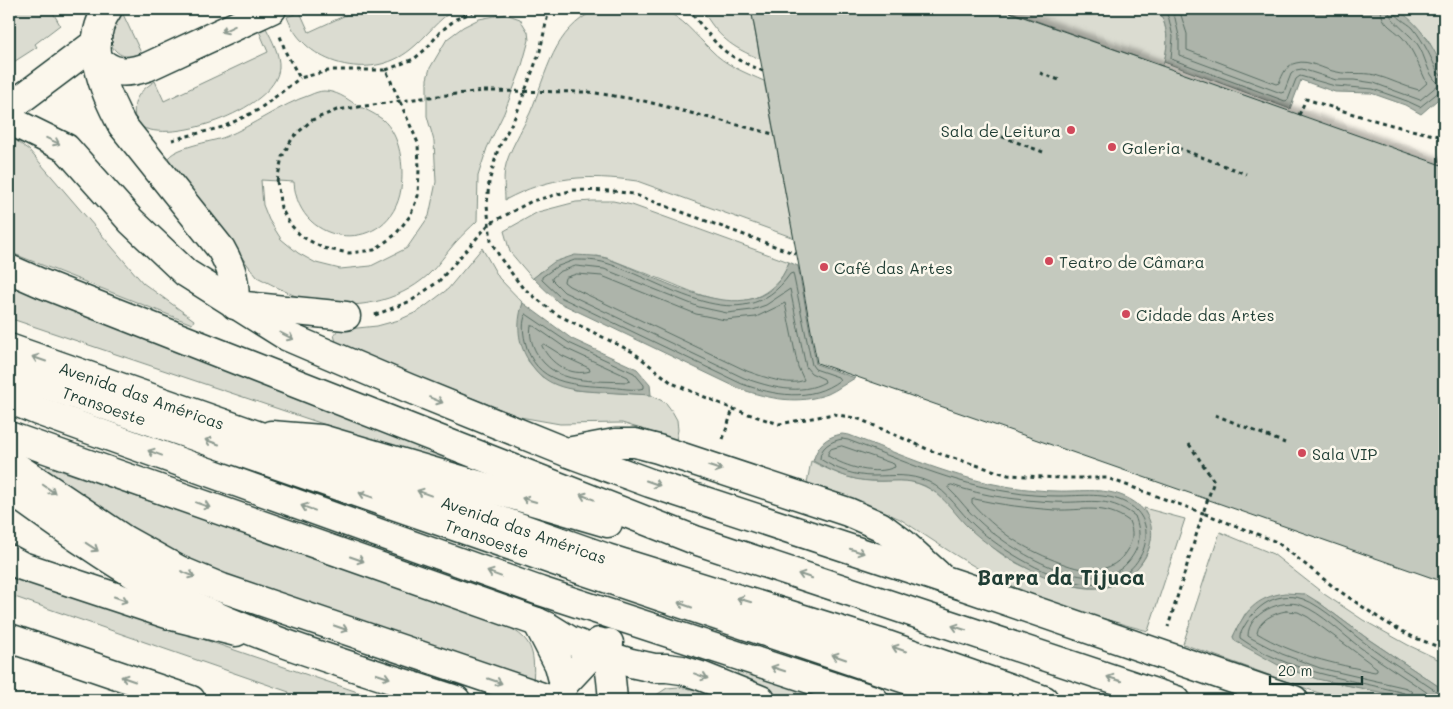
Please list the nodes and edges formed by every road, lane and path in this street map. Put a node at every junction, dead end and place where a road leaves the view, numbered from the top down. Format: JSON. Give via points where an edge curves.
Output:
{"nodes":[{"id":1,"x":108,"y":9,"type":"edge"},
{"id":2,"x":271,"y":9,"type":"edge"},
{"id":3,"x":480,"y":9,"type":"edge"},
{"id":4,"x":549,"y":9,"type":"edge"},
{"id":5,"x":687,"y":9,"type":"edge"},
{"id":6,"x":97,"y":51,"type":"junction"},
{"id":7,"x":386,"y":70,"type":"junction"},
{"id":8,"x":763,"y":71,"type":"dead end"},
{"id":9,"x":1040,"y":74,"type":"dead end"},
{"id":10,"x":300,"y":78,"type":"junction"},
{"id":11,"x":1062,"y":81,"type":"dead end"},
{"id":12,"x":9,"y":108,"type":"edge"},
{"id":13,"x":1299,"y":115,"type":"dead end"},
{"id":14,"x":9,"y":122,"type":"edge"},
{"id":15,"x":987,"y":131,"type":"dead end"},
{"id":16,"x":773,"y":134,"type":"dead end"},
{"id":17,"x":1444,"y":137,"type":"edge"},
{"id":18,"x":180,"y":139,"type":"dead end"},
{"id":19,"x":1178,"y":148,"type":"dead end"},
{"id":20,"x":1042,"y":152,"type":"dead end"},
{"id":21,"x":1246,"y":174,"type":"dead end"},
{"id":22,"x":490,"y":224,"type":"junction"},
{"id":23,"x":796,"y":254,"type":"dead end"},
{"id":24,"x":9,"y":269,"type":"edge"},
{"id":25,"x":235,"y":305,"type":"junction"},
{"id":26,"x":346,"y":316,"type":"joint"},
{"id":27,"x":9,"y":348,"type":"edge"},
{"id":28,"x":9,"y":372,"type":"edge"},
{"id":29,"x":9,"y":399,"type":"edge"},
{"id":30,"x":1215,"y":415,"type":"dead end"},
{"id":31,"x":250,"y":433,"type":"junction"},
{"id":32,"x":9,"y":436,"type":"edge"},
{"id":33,"x":1285,"y":443,"type":"dead end"},
{"id":34,"x":1189,"y":444,"type":"dead end"},
{"id":35,"x":9,"y":462,"type":"edge"},
{"id":36,"x":9,"y":488,"type":"edge"},
{"id":37,"x":1203,"y":513,"type":"junction"},
{"id":38,"x":695,"y":540,"type":"junction"},
{"id":39,"x":9,"y":559,"type":"edge"},
{"id":40,"x":540,"y":590,"type":"junction"},
{"id":41,"x":537,"y":622,"type":"junction"},
{"id":42,"x":1168,"y":627,"type":"dead end"},
{"id":43,"x":665,"y":632,"type":"junction"},
{"id":44,"x":264,"y":636,"type":"junction"},
{"id":45,"x":9,"y":638,"type":"edge"},
{"id":46,"x":1444,"y":649,"type":"edge"},
{"id":47,"x":601,"y":651,"type":"junction"},
{"id":48,"x":654,"y":668,"type":"junction"},
{"id":49,"x":553,"y":695,"type":"edge"},
{"id":50,"x":191,"y":700,"type":"edge"},
{"id":51,"x":456,"y":700,"type":"edge"},
{"id":52,"x":615,"y":700,"type":"edge"},
{"id":53,"x":761,"y":700,"type":"edge"},
{"id":54,"x":874,"y":700,"type":"edge"},
{"id":55,"x":968,"y":700,"type":"edge"},
{"id":56,"x":1044,"y":700,"type":"edge"},
{"id":57,"x":1176,"y":700,"type":"edge"},
{"id":58,"x":1294,"y":700,"type":"edge"}],
"edges":[{"from":1,"to":6,"type":"main road","via":[[97,31]]},
{"from":2,"to":6,"type":"main road","one_way":true,"via":[[133,72],[107,68]]},
{"from":2,"to":10,"type":"path","via":[[286,53]]},
{"from":3,"to":7,"type":"path","via":[[456,19],[414,59]]},
{"from":4,"to":22,"type":"path","via":[[540,50],[516,115],[498,150],[489,182],[487,205]]},
{"from":5,"to":8,"type":"path","via":[[718,45],[739,61]]},
{"from":6,"to":12,"type":"main road"},
{"from":6,"to":25,"type":"main road","via":[[108,94],[122,125],[231,266]]},
{"from":7,"to":10,"type":"path","via":[[332,70]]},
{"from":7,"to":16,"type":"path","bridge":true,"via":[[418,143],[418,196],[410,216],[395,234],[374,250],[349,254],[323,248],[301,236],[290,224],[281,208],[277,180],[282,157],[293,137],[312,120],[337,110],[466,93],[589,92],[640,100]]},
{"from":9,"to":11,"type":"path"},
{"from":10,"to":18,"type":"path","via":[[258,110],[223,127]]},
{"from":13,"to":17,"type":"path","via":[[1306,99],[1363,118]]},
{"from":14,"to":25,"type":"main road","one_way":true,"via":[[66,148],[130,221],[179,267]]},
{"from":15,"to":20,"type":"path"},
{"from":19,"to":21,"type":"path"},
{"from":22,"to":23,"type":"path","via":[[532,201],[556,194],[574,190],[613,191],[633,194]]},
{"from":22,"to":26,"type":"path","via":[[439,281],[411,301],[374,315]]},
{"from":22,"to":37,"type":"path","via":[[492,241],[501,259],[522,286],[556,314],[634,352],[672,383],[733,409],[779,424],[834,414],[859,419],[934,452],[1008,475],[1107,478]]},
{"from":38,"to":24,"type":"main road","one_way":true},
{"from":25,"to":26,"type":"main road"},
{"from":25,"to":58,"type":"main road","one_way":true,"via":[[286,336],[566,452]]},
{"from":31,"to":27,"type":"main road","name":"Avenida das Américas","one_way":true},
{"from":55,"to":28,"type":"main road","name":"Transoeste","one_way":true},
{"from":40,"to":29,"type":"main road","name":"Transoeste","one_way":true},
{"from":30,"to":33,"type":"path"},
{"from":38,"to":31,"type":"main road","one_way":true,"via":[[658,537],[321,440]]},
{"from":56,"to":31,"type":"main road","name":"Avenida das Américas","one_way":true,"via":[[887,645],[607,558]]},
{"from":32,"to":41,"type":"main road","one_way":true},
{"from":34,"to":37,"type":"path","via":[[1214,481]]},
{"from":35,"to":49,"type":"main road","one_way":true,"via":[[125,540],[179,570],[222,588]]},
{"from":36,"to":44,"type":"main road","one_way":true,"via":[[70,533],[150,584]]},
{"from":37,"to":42,"type":"path"},
{"from":37,"to":46,"type":"path","via":[[1277,542],[1385,622]]},
{"from":57,"to":38,"type":"main road","one_way":true},
{"from":39,"to":44,"type":"main road","one_way":true,"via":[[176,617],[218,629]]},
{"from":40,"to":43,"type":"main road","name":"Transoeste"},
{"from":40,"to":47,"type":"main road","name":"Transoeste","via":[[583,622]]},
{"from":41,"to":47,"type":"main road","via":[[569,640]]},
{"from":41,"to":49,"type":"main road","via":[[559,665]]},
{"from":43,"to":47,"type":"main road","name":"Transoeste","via":[[639,633],[621,638]]},
{"from":54,"to":43,"type":"main road","name":"Transoeste","one_way":true},
{"from":44,"to":51,"type":"main road","one_way":true},
{"from":50,"to":45,"type":"main road","one_way":true},
{"from":47,"to":48,"type":"main road"},
{"from":47,"to":49,"type":"main road","name":"Transoeste"},
{"from":47,"to":52,"type":"main road","name":"Transoeste","via":[[611,674]]},
{"from":48,"to":52,"type":"main road","name":"Transoeste"},
{"from":48,"to":53,"type":"main road","one_way":true,"via":[[682,670]]}]}
